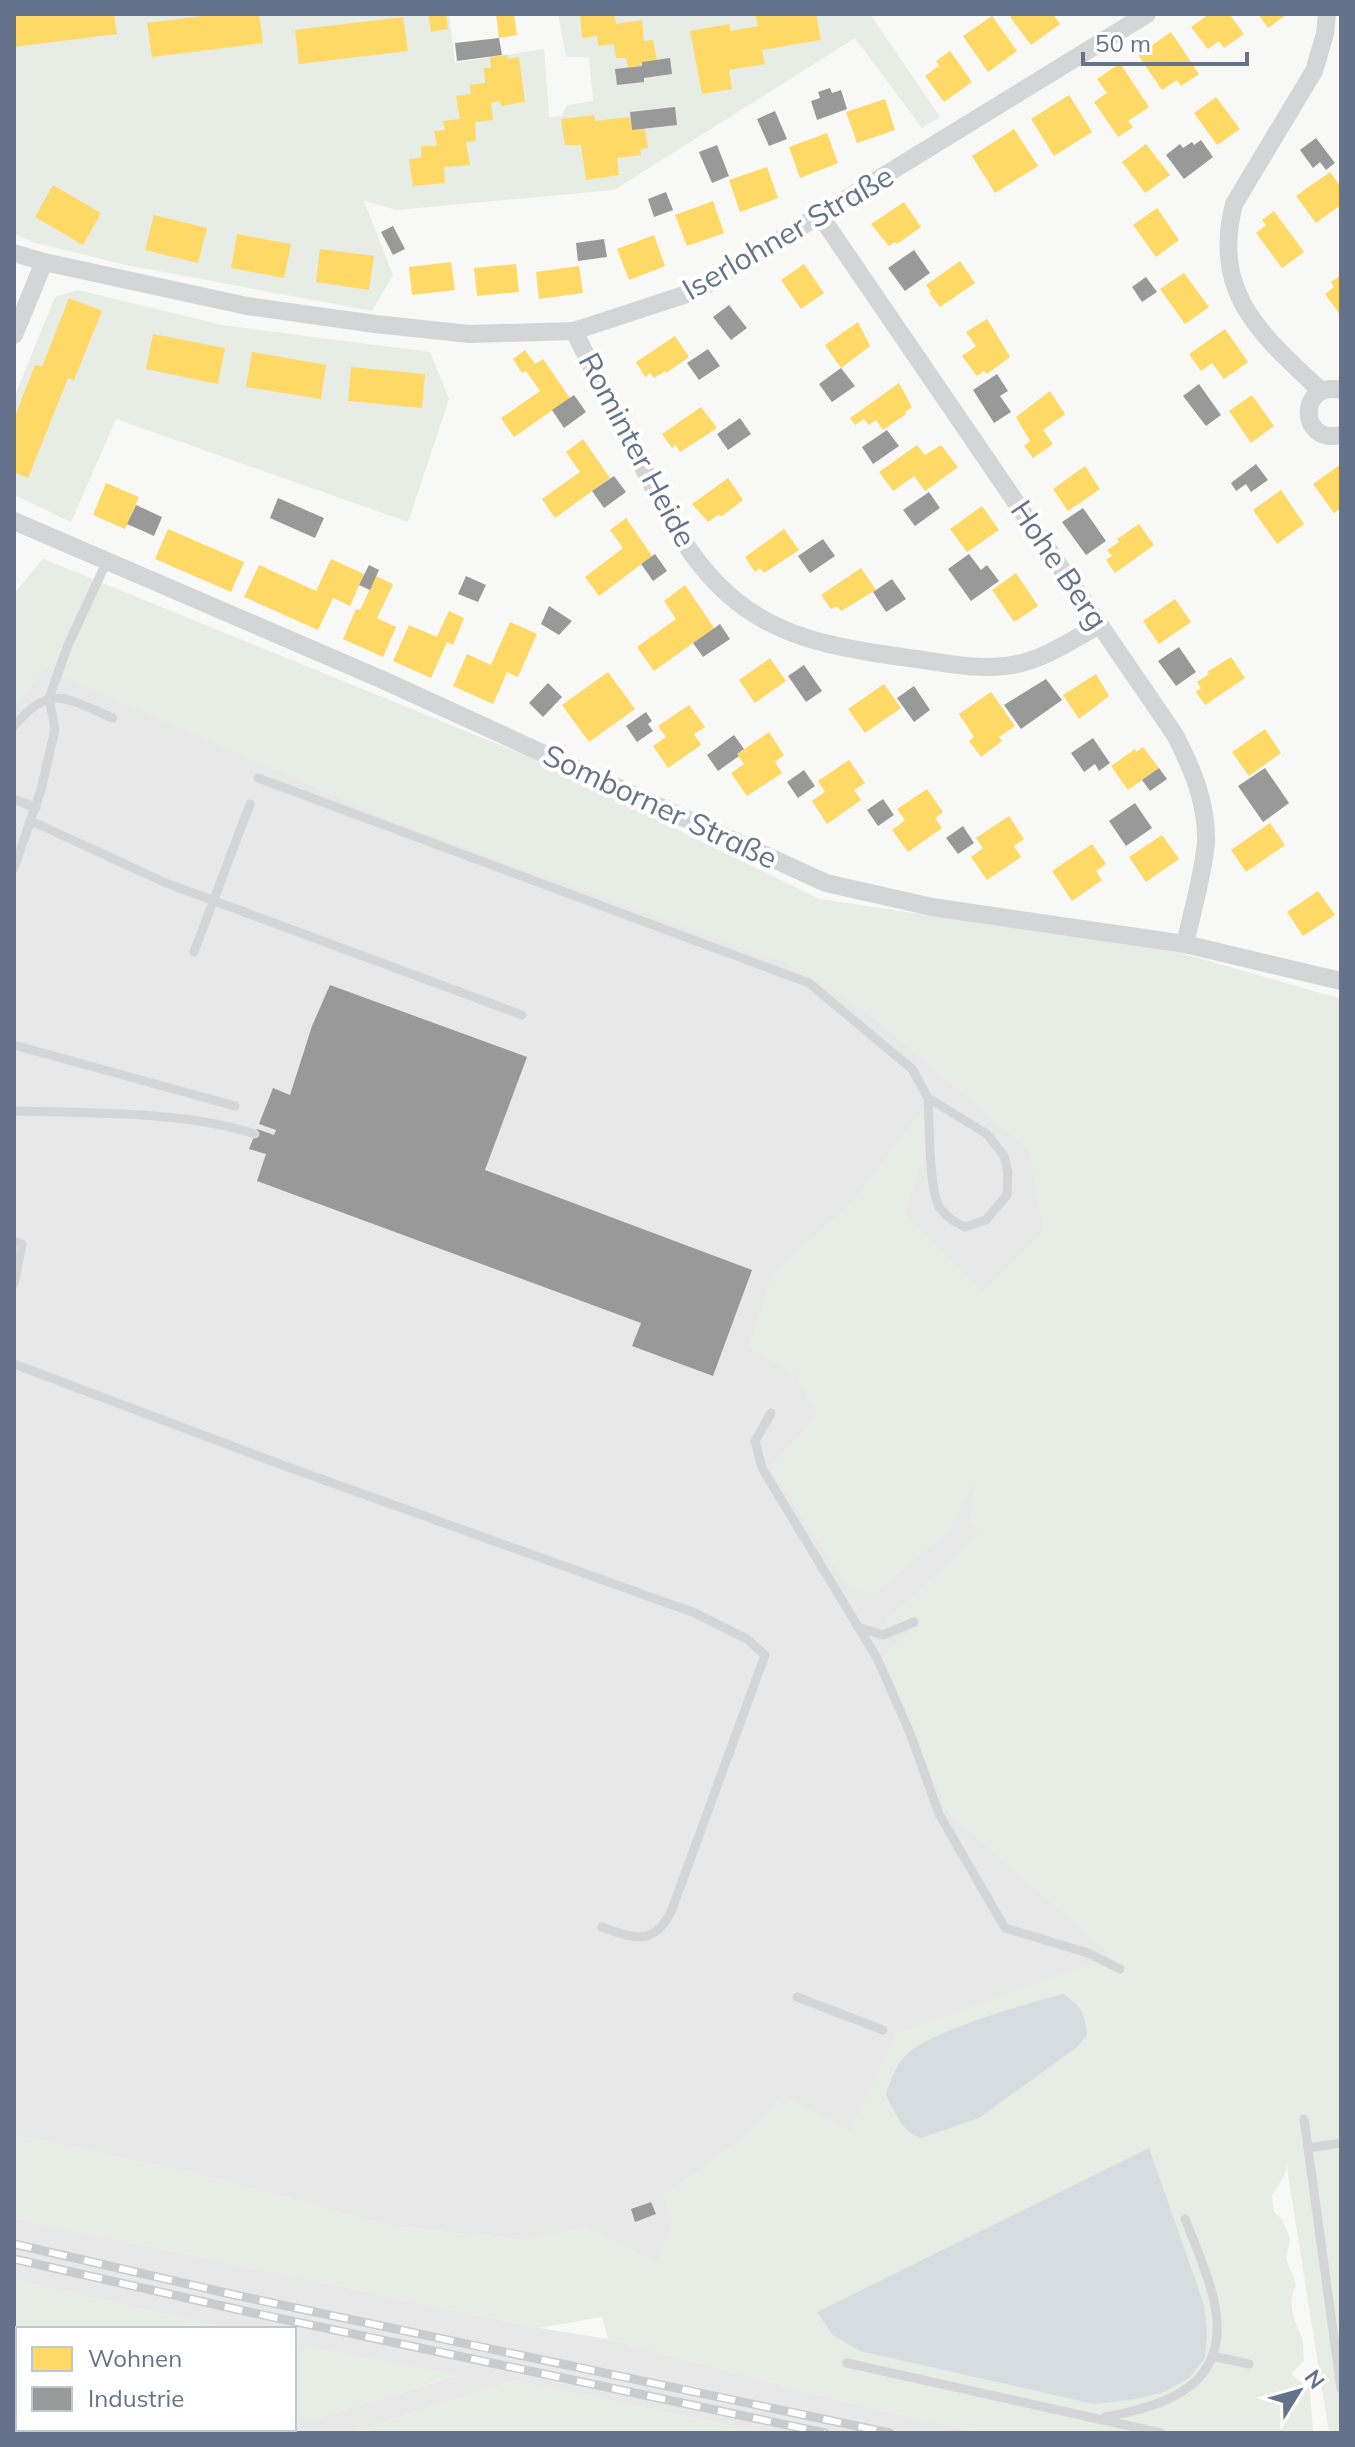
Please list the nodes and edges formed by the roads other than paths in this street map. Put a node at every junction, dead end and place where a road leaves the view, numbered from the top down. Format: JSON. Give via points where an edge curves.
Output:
{"nodes":[{"id":1,"x":1147,"y":14,"type":"edge"},
{"id":2,"x":1327,"y":14,"type":"edge"},
{"id":3,"x":821,"y":217,"type":"junction"},
{"id":4,"x":14,"y":253,"type":"edge"},
{"id":5,"x":44,"y":262,"type":"junction"},
{"id":6,"x":574,"y":331,"type":"junction"},
{"id":7,"x":14,"y":335,"type":"edge"},
{"id":8,"x":1341,"y":390,"type":"edge"},
{"id":9,"x":1321,"y":391,"type":"junction"},
{"id":10,"x":1341,"y":435,"type":"edge"},
{"id":11,"x":14,"y":521,"type":"edge"},
{"id":12,"x":107,"y":561,"type":"junction"},
{"id":13,"x":1099,"y":625,"type":"junction"},
{"id":14,"x":49,"y":698,"type":"junction"},
{"id":15,"x":113,"y":718,"type":"dead end"},
{"id":16,"x":14,"y":726,"type":"edge"},
{"id":17,"x":258,"y":778,"type":"dead end"},
{"id":18,"x":14,"y":799,"type":"edge"},
{"id":19,"x":250,"y":804,"type":"dead end"},
{"id":20,"x":36,"y":808,"type":"junction"},
{"id":21,"x":31,"y":821,"type":"junction"},
{"id":22,"x":14,"y":868,"type":"edge"},
{"id":23,"x":213,"y":901,"type":"junction"},
{"id":24,"x":1185,"y":944,"type":"junction"},
{"id":25,"x":194,"y":952,"type":"dead end"},
{"id":26,"x":1341,"y":981,"type":"edge"},
{"id":27,"x":522,"y":1015,"type":"dead end"},
{"id":28,"x":14,"y":1045,"type":"edge"},
{"id":29,"x":928,"y":1098,"type":"junction"},
{"id":30,"x":235,"y":1106,"type":"dead end"},
{"id":31,"x":14,"y":1111,"type":"edge"},
{"id":32,"x":255,"y":1134,"type":"dead end"},
{"id":33,"x":14,"y":1241,"type":"edge"},
{"id":34,"x":14,"y":1284,"type":"edge"},
{"id":35,"x":14,"y":1364,"type":"edge"},
{"id":36,"x":771,"y":1413,"type":"dead end"},
{"id":37,"x":914,"y":1622,"type":"dead end"},
{"id":38,"x":857,"y":1627,"type":"junction"},
{"id":39,"x":602,"y":1927,"type":"dead end"},
{"id":40,"x":1120,"y":1969,"type":"dead end"},
{"id":41,"x":797,"y":1997,"type":"dead end"},
{"id":42,"x":883,"y":2030,"type":"dead end"},
{"id":43,"x":1304,"y":2119,"type":"dead end"},
{"id":44,"x":1341,"y":2143,"type":"edge"},
{"id":45,"x":1308,"y":2148,"type":"junction"},
{"id":46,"x":1185,"y":2219,"type":"dead end"},
{"id":47,"x":1212,"y":2356,"type":"junction"},
{"id":48,"x":847,"y":2363,"type":"dead end"},
{"id":49,"x":1249,"y":2364,"type":"dead end"},
{"id":50,"x":1341,"y":2389,"type":"edge"},
{"id":51,"x":1099,"y":2418,"type":"junction"},
{"id":52,"x":1161,"y":2433,"type":"edge"}],
"edges":[{"from":1,"to":3,"type":"street","name":"Iserlohner Straße"},
{"from":2,"to":9,"type":"street","via":[[1314,71],[1234,204],[1227,252],[1230,275],[1254,321]]},
{"from":3,"to":6,"type":"street","name":"Iserlohner Straße","via":[[696,291]]},
{"from":3,"to":13,"type":"street","name":"Hohe Berg"},
{"from":4,"to":5,"type":"street","name":"Iserlohner Straße"},
{"from":5,"to":6,"type":"street","name":"Iserlohner Straße","via":[[247,306],[375,324],[470,334]]},
{"from":5,"to":7,"type":"street"},
{"from":6,"to":13,"type":"street","name":"Rominter Heide","via":[[671,524],[724,591],[756,615],[823,642],[975,667],[1007,666],[1048,653]]},
{"from":8,"to":9,"type":"street"},
{"from":9,"to":10,"type":"street","via":[[1309,409],[1311,424],[1322,434]]},
{"from":11,"to":12,"type":"street","name":"Somborner Straße"},
{"from":12,"to":14,"type":"lane"},
{"from":12,"to":24,"type":"street","name":"Somborner Straße","via":[[383,680],[826,883],[932,907]]},
{"from":13,"to":24,"type":"street","name":"Hohe Berg","via":[[1175,735],[1202,800],[1206,841]]},
{"from":14,"to":15,"type":"lane"},
{"from":14,"to":16,"type":"lane","via":[[38,701]]},
{"from":14,"to":20,"type":"lane","via":[[55,729]]},
{"from":17,"to":29,"type":"lane","via":[[809,983],[912,1069]]},
{"from":18,"to":20,"type":"lane"},
{"from":19,"to":23,"type":"lane"},
{"from":20,"to":21,"type":"lane"},
{"from":21,"to":22,"type":"lane"},
{"from":21,"to":23,"type":"lane"},
{"from":23,"to":25,"type":"lane"},
{"from":23,"to":27,"type":"lane"},
{"from":24,"to":26,"type":"street","name":"Somborner Straße"},
{"from":28,"to":30,"type":"lane"},
{"from":29,"to":29,"type":"lane","via":[[987,1134],[1004,1156],[1007,1195],[986,1220],[965,1227],[940,1207],[931,1182]]},
{"from":31,"to":32,"type":"lane","via":[[180,1119]]},
{"from":33,"to":34,"type":"lane","via":[[22,1244]]},
{"from":35,"to":39,"type":"lane","via":[[695,1613],[747,1639],[765,1655],[662,1928],[650,1936],[632,1937]]},
{"from":36,"to":38,"type":"lane","via":[[755,1441],[762,1468]]},
{"from":37,"to":38,"type":"lane","via":[[883,1635]]},
{"from":38,"to":40,"type":"lane","via":[[877,1658],[910,1733],[939,1814],[1005,1928],[1088,1953]]},
{"from":41,"to":42,"type":"lane"},
{"from":43,"to":45,"type":"lane"},
{"from":44,"to":45,"type":"lane"},
{"from":45,"to":50,"type":"lane"},
{"from":46,"to":47,"type":"lane","via":[[1214,2301]]},
{"from":47,"to":49,"type":"lane"},
{"from":47,"to":51,"type":"lane","via":[[1195,2384],[1170,2401]]},
{"from":48,"to":51,"type":"lane"},
{"from":51,"to":52,"type":"lane"}]}
